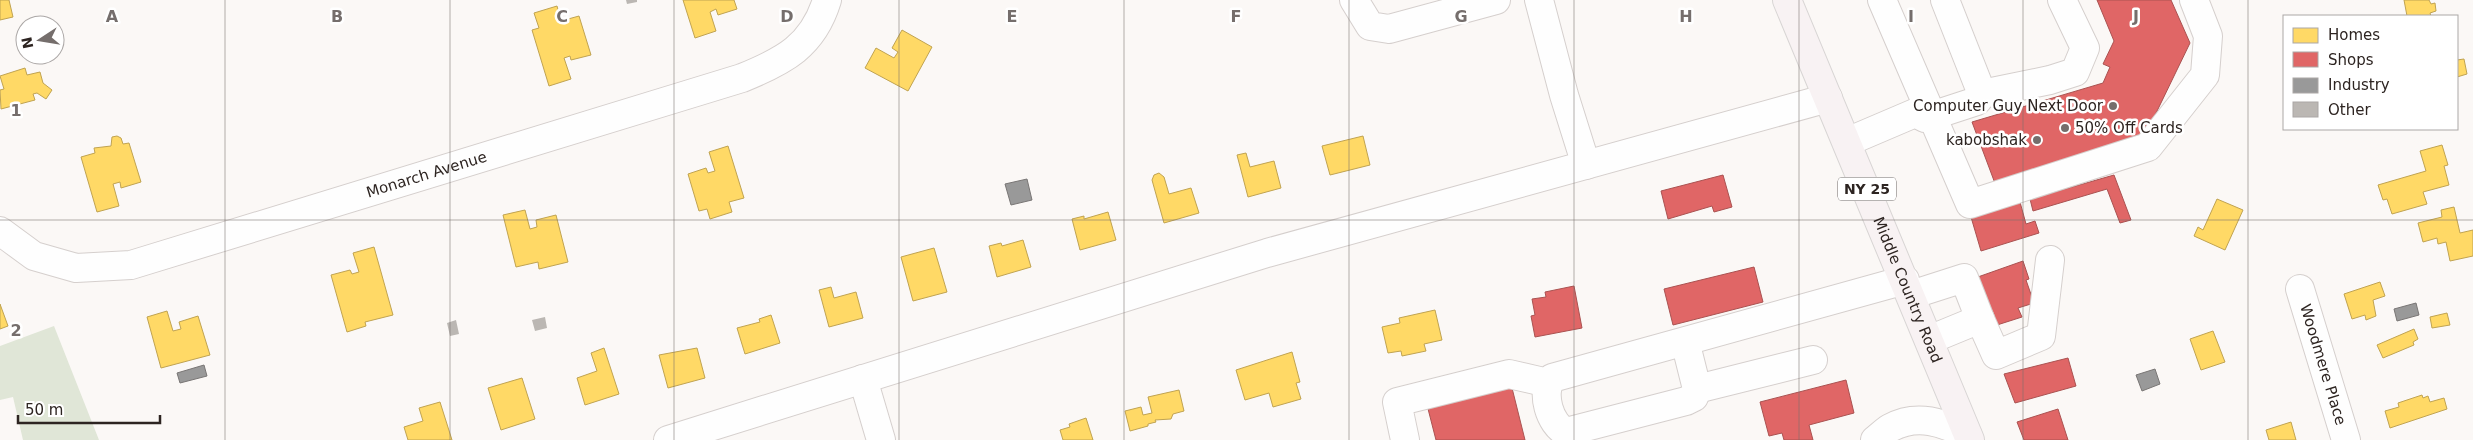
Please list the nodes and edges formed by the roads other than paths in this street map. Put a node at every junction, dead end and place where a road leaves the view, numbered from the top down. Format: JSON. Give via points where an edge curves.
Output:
{"nodes":[{"id":1,"x":827,"y":0,"type":"edge"},
{"id":2,"x":1354,"y":0,"type":"edge"},
{"id":3,"x":1496,"y":0,"type":"edge"},
{"id":4,"x":1539,"y":0,"type":"edge"},
{"id":5,"x":1787,"y":0,"type":"edge"},
{"id":6,"x":1882,"y":0,"type":"edge"},
{"id":7,"x":1945,"y":0,"type":"edge"},
{"id":8,"x":2062,"y":0,"type":"edge"},
{"id":9,"x":2194,"y":0,"type":"edge"},
{"id":10,"x":1982,"y":94,"type":"junction"},
{"id":11,"x":1828,"y":98,"type":"junction"},
{"id":12,"x":1929,"y":117,"type":"junction"},
{"id":13,"x":1850,"y":149,"type":"junction"},
{"id":14,"x":1586,"y":165,"type":"junction"},
{"id":15,"x":0,"y":231,"type":"edge"},
{"id":16,"x":2050,"y":260,"type":"dead end"},
{"id":17,"x":1908,"y":287,"type":"junction"},
{"id":18,"x":2300,"y":289,"type":"dead end"},
{"id":19,"x":1980,"y":319,"type":"junction"},
{"id":20,"x":1929,"y":340,"type":"junction"},
{"id":21,"x":1685,"y":341,"type":"junction"},
{"id":22,"x":1813,"y":360,"type":"dead end"},
{"id":23,"x":863,"y":379,"type":"junction"},
{"id":24,"x":1548,"y":382,"type":"junction"},
{"id":25,"x":1697,"y":389,"type":"junction"},
{"id":26,"x":704,"y":435,"type":"edge"},
{"id":27,"x":1969,"y":438,"type":"edge"},
{"id":28,"x":668,"y":440,"type":"edge"},
{"id":29,"x":881,"y":440,"type":"edge"},
{"id":30,"x":1405,"y":440,"type":"edge"},
{"id":31,"x":1875,"y":440,"type":"edge"},
{"id":32,"x":2346,"y":440,"type":"edge"}],
"edges":[{"from":1,"to":15,"type":"street","name":"Monarch Avenue","via":[[820,21],[802,44],[776,64],[742,78],[132,266],[76,268],[34,256]]},
{"from":2,"to":3,"type":"street","via":[[1370,26],[1389,29]]},
{"from":4,"to":14,"type":"street"},
{"from":5,"to":11,"type":"main road","name":"Middle Country Road","number":"NY 25"},
{"from":6,"to":12,"type":"street"},
{"from":7,"to":10,"type":"street"},
{"from":8,"to":10,"type":"street","via":[[2085,48],[2075,72]]},
{"from":9,"to":12,"type":"street","via":[[2208,36],[2205,75],[2148,147],[1970,204]]},
{"from":10,"to":12,"type":"street","via":[[1977,101]]},
{"from":11,"to":13,"type":"main road","name":"Middle Country Road","number":"NY 25"},
{"from":11,"to":14,"type":"street"},
{"from":12,"to":13,"type":"street","via":[[1921,129]]},
{"from":13,"to":17,"type":"main road","name":"Middle Country Road","number":"NY 25"},
{"from":14,"to":23,"type":"street","via":[[1267,253]]},
{"from":16,"to":19,"type":"street","via":[[2041,336],[1996,354]]},
{"from":17,"to":19,"type":"street","via":[[1964,278]]},
{"from":17,"to":20,"type":"main road","name":"Middle Country Road","number":"NY 25"},
{"from":17,"to":21,"type":"street"},
{"from":18,"to":32,"type":"street","name":"Woodmere Place"},
{"from":19,"to":20,"type":"street"},
{"from":20,"to":27,"type":"main road","name":"Middle Country Road","number":"NY 25"},
{"from":21,"to":24,"type":"street","via":[[1552,378]]},
{"from":21,"to":25,"type":"street"},
{"from":22,"to":25,"type":"street"},
{"from":23,"to":26,"type":"street"},
{"from":23,"to":29,"type":"street"},
{"from":24,"to":25,"type":"street","via":[[1546,393],[1553,422],[1566,432],[1686,401],[1694,397]]},
{"from":24,"to":30,"type":"street","via":[[1509,374],[1397,402]]},
{"from":26,"to":28,"type":"street"},
{"from":27,"to":31,"type":"street","via":[[1948,425],[1917,420],[1890,428]]}]}
